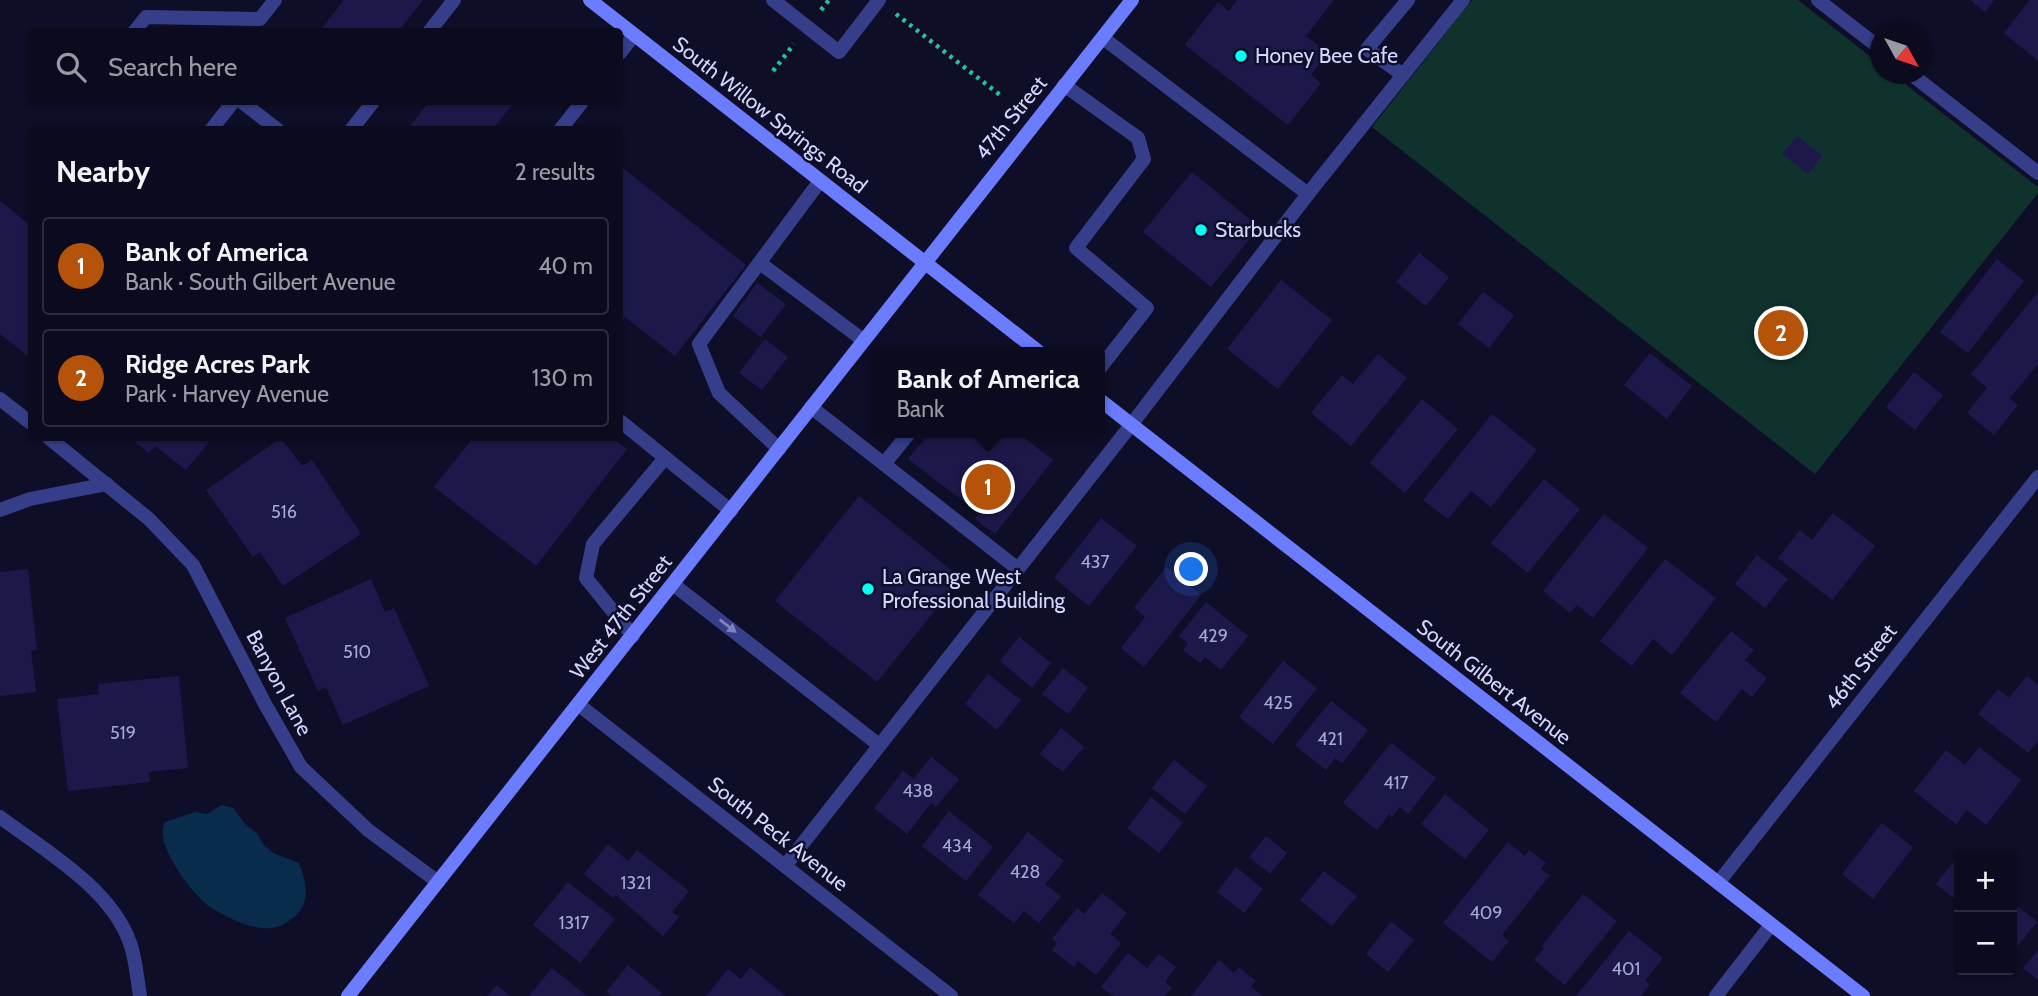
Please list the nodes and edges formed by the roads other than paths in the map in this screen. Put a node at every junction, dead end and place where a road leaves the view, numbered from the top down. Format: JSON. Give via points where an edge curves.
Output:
{"nodes":[{"id":1,"x":275,"y":0,"type":"edge"},
{"id":2,"x":454,"y":0,"type":"edge"},
{"id":3,"x":590,"y":0,"type":"edge"},
{"id":4,"x":773,"y":0,"type":"edge"},
{"id":5,"x":879,"y":0,"type":"edge"},
{"id":6,"x":1132,"y":0,"type":"edge"},
{"id":7,"x":1408,"y":0,"type":"edge"},
{"id":8,"x":1463,"y":0,"type":"edge"},
{"id":9,"x":1818,"y":0,"type":"edge"},
{"id":10,"x":137,"y":28,"type":"edge"},
{"id":11,"x":432,"y":28,"type":"edge"},
{"id":12,"x":634,"y":35,"type":"junction"},
{"id":13,"x":1102,"y":37,"type":"junction"},
{"id":14,"x":1870,"y":40,"type":"edge"},
{"id":15,"x":623,"y":49,"type":"edge"},
{"id":16,"x":1403,"y":75,"type":"junction"},
{"id":17,"x":1924,"y":84,"type":"edge"},
{"id":18,"x":1064,"y":85,"type":"junction"},
{"id":19,"x":231,"y":105,"type":"edge"},
{"id":20,"x":246,"y":105,"type":"edge"},
{"id":21,"x":371,"y":105,"type":"edge"},
{"id":22,"x":580,"y":105,"type":"edge"},
{"id":23,"x":214,"y":126,"type":"edge"},
{"id":24,"x":273,"y":126,"type":"edge"},
{"id":25,"x":354,"y":126,"type":"edge"},
{"id":26,"x":563,"y":126,"type":"edge"},
{"id":27,"x":2038,"y":173,"type":"edge"},
{"id":28,"x":821,"y":181,"type":"junction"},
{"id":29,"x":1308,"y":194,"type":"junction"},
{"id":30,"x":923,"y":262,"type":"junction"},
{"id":31,"x":760,"y":263,"type":"junction"},
{"id":32,"x":863,"y":340,"type":"junction"},
{"id":33,"x":1033,"y":347,"type":"edge"},
{"id":34,"x":1105,"y":362,"type":"edge"},
{"id":35,"x":0,"y":399,"type":"edge"},
{"id":36,"x":1105,"y":404,"type":"edge"},
{"id":37,"x":811,"y":407,"type":"junction"},
{"id":38,"x":28,"y":421,"type":"edge"},
{"id":39,"x":623,"y":423,"type":"edge"},
{"id":40,"x":1131,"y":425,"type":"junction"},
{"id":41,"x":905,"y":438,"type":"edge"},
{"id":42,"x":53,"y":441,"type":"edge"},
{"id":43,"x":779,"y":449,"type":"junction"},
{"id":44,"x":666,"y":458,"type":"junction"},
{"id":45,"x":884,"y":464,"type":"junction"},
{"id":46,"x":2038,"y":477,"type":"edge"},
{"id":47,"x":107,"y":484,"type":"junction"},
{"id":48,"x":0,"y":510,"type":"edge"},
{"id":49,"x":731,"y":511,"type":"junction"},
{"id":50,"x":1018,"y":569,"type":"junction"},
{"id":51,"x":674,"y":585,"type":"junction"},
{"id":52,"x":633,"y":636,"type":"junction"},
{"id":53,"x":579,"y":705,"type":"junction"},
{"id":54,"x":879,"y":745,"type":"junction"},
{"id":55,"x":0,"y":817,"type":"edge"},
{"id":56,"x":785,"y":866,"type":"junction"},
{"id":57,"x":438,"y":882,"type":"junction"},
{"id":58,"x":1718,"y":883,"type":"junction"},
{"id":59,"x":1772,"y":925,"type":"junction"},
{"id":60,"x":140,"y":996,"type":"edge"},
{"id":61,"x":348,"y":996,"type":"edge"},
{"id":62,"x":951,"y":996,"type":"edge"},
{"id":63,"x":1716,"y":996,"type":"edge"},
{"id":64,"x":1863,"y":996,"type":"edge"}],
"edges":[{"from":1,"to":10,"type":"street","via":[[260,19],[146,17]]},
{"from":2,"to":11,"type":"street"},
{"from":3,"to":12,"type":"street","name":"South Willow Springs Road"},
{"from":4,"to":5,"type":"street","via":[[839,52]]},
{"from":6,"to":13,"type":"street","name":"47th Street"},
{"from":7,"to":16,"type":"street","via":[[1367,49]]},
{"from":8,"to":16,"type":"street"},
{"from":9,"to":14,"type":"street"},
{"from":12,"to":15,"type":"street"},
{"from":12,"to":28,"type":"street","name":"South Willow Springs Road"},
{"from":13,"to":18,"type":"street","name":"47th Street"},
{"from":13,"to":29,"type":"street"},
{"from":16,"to":29,"type":"street"},
{"from":17,"to":27,"type":"street"},
{"from":18,"to":30,"type":"street","name":"47th Street"},
{"from":18,"to":34,"type":"street","via":[[1138,138],[1144,159],[1076,248],[1147,308]]},
{"from":19,"to":23,"type":"street"},
{"from":20,"to":24,"type":"street"},
{"from":21,"to":25,"type":"street"},
{"from":22,"to":26,"type":"street"},
{"from":28,"to":30,"type":"street","name":"South Willow Springs Road"},
{"from":28,"to":31,"type":"street"},
{"from":29,"to":40,"type":"street"},
{"from":30,"to":32,"type":"street","name":"West 47th Street"},
{"from":30,"to":33,"type":"street"},
{"from":31,"to":32,"type":"street"},
{"from":31,"to":43,"type":"street","via":[[699,344],[719,393]]},
{"from":32,"to":37,"type":"street","name":"West 47th Street"},
{"from":35,"to":38,"type":"street"},
{"from":36,"to":40,"type":"street","name":"South Gilbert Avenue"},
{"from":37,"to":43,"type":"street","name":"West 47th Street"},
{"from":37,"to":45,"type":"street"},
{"from":39,"to":44,"type":"street"},
{"from":40,"to":50,"type":"street"},
{"from":40,"to":58,"type":"street","name":"South Gilbert Avenue"},
{"from":41,"to":45,"type":"street"},
{"from":42,"to":47,"type":"street","name":"Banyon Lane"},
{"from":43,"to":49,"type":"street","name":"West 47th Street"},
{"from":44,"to":49,"type":"street"},
{"from":44,"to":52,"type":"street","via":[[593,544],[586,578]]},
{"from":45,"to":50,"type":"street"},
{"from":46,"to":58,"type":"street","name":"46th Street"},
{"from":47,"to":48,"type":"street","via":[[30,499]]},
{"from":47,"to":57,"type":"street","name":"Banyon Lane","via":[[193,565],[301,767],[368,830]]},
{"from":49,"to":51,"type":"street","name":"West 47th Street"},
{"from":50,"to":54,"type":"street"},
{"from":51,"to":52,"type":"street","name":"West 47th Street"},
{"from":51,"to":54,"type":"street","one_way":true},
{"from":52,"to":53,"type":"street","name":"West 47th Street"},
{"from":53,"to":56,"type":"street","name":"South Peck Avenue"},
{"from":53,"to":57,"type":"street","name":"West 47th Street"},
{"from":54,"to":56,"type":"street"},
{"from":55,"to":60,"type":"street","via":[[104,900],[130,943]]},
{"from":56,"to":62,"type":"street","name":"South Peck Avenue"},
{"from":57,"to":61,"type":"street","name":"West 47th Street"},
{"from":58,"to":59,"type":"street","name":"South Gilbert Avenue"},
{"from":59,"to":63,"type":"street"},
{"from":59,"to":64,"type":"street","name":"South Gilbert Avenue"}]}
